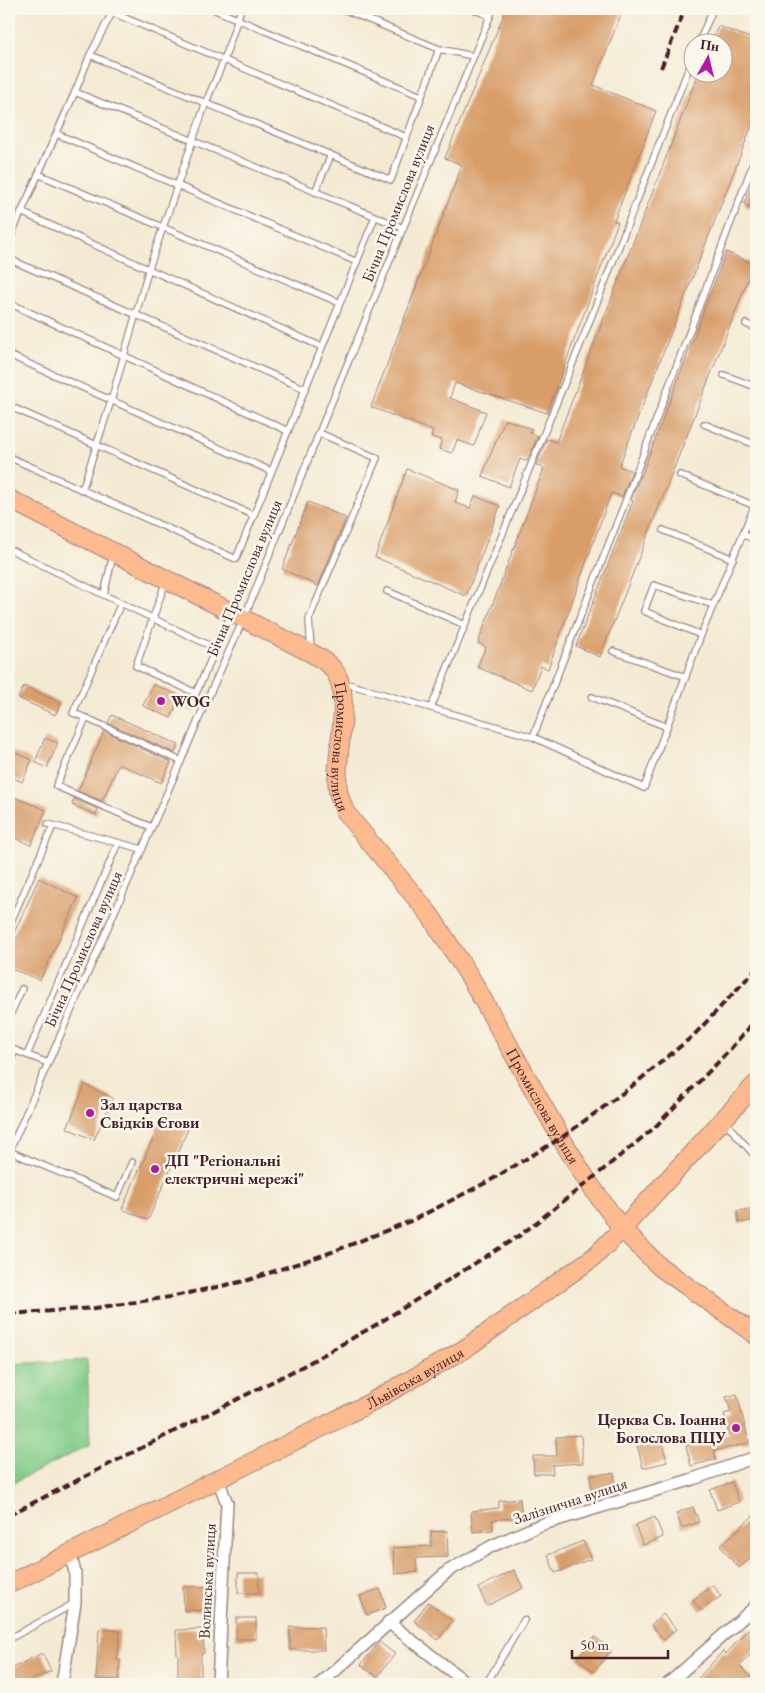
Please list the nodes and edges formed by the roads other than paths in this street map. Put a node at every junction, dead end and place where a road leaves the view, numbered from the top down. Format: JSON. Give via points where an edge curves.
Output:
{"nodes":[{"id":1,"x":213,"y":9,"type":"edge"},
{"id":2,"x":241,"y":9,"type":"edge"},
{"id":3,"x":343,"y":9,"type":"edge"},
{"id":4,"x":473,"y":9,"type":"edge"},
{"id":5,"x":493,"y":9,"type":"edge"},
{"id":6,"x":712,"y":9,"type":"edge"},
{"id":7,"x":112,"y":10,"type":"edge"},
{"id":8,"x":490,"y":16,"type":"junction"},
{"id":9,"x":238,"y":19,"type":"junction"},
{"id":10,"x":703,"y":32,"type":"edge"},
{"id":11,"x":439,"y":48,"type":"junction"},
{"id":12,"x":90,"y":55,"type":"junction"},
{"id":13,"x":473,"y":56,"type":"junction"},
{"id":14,"x":224,"y":60,"type":"junction"},
{"id":15,"x":683,"y":82,"type":"edge"},
{"id":16,"x":75,"y":92,"type":"junction"},
{"id":17,"x":421,"y":96,"type":"junction"},
{"id":18,"x":206,"y":102,"type":"junction"},
{"id":19,"x":57,"y":134,"type":"junction"},
{"id":20,"x":406,"y":137,"type":"junction"},
{"id":21,"x":193,"y":141,"type":"junction"},
{"id":22,"x":331,"y":155,"type":"junction"},
{"id":23,"x":756,"y":156,"type":"edge"},
{"id":24,"x":38,"y":174,"type":"junction"},
{"id":25,"x":176,"y":186,"type":"junction"},
{"id":26,"x":315,"y":192,"type":"junction"},
{"id":27,"x":21,"y":212,"type":"junction"},
{"id":28,"x":375,"y":217,"type":"junction"},
{"id":29,"x":162,"y":228,"type":"junction"},
{"id":30,"x":403,"y":228,"type":"junction"},
{"id":31,"x":9,"y":240,"type":"edge"},
{"id":32,"x":9,"y":259,"type":"edge"},
{"id":33,"x":357,"y":262,"type":"junction"},
{"id":34,"x":149,"y":268,"type":"junction"},
{"id":35,"x":9,"y":303,"type":"edge"},
{"id":36,"x":340,"y":303,"type":"junction"},
{"id":37,"x":135,"y":314,"type":"junction"},
{"id":38,"x":746,"y":324,"type":"dead end"},
{"id":39,"x":756,"y":328,"type":"edge"},
{"id":40,"x":322,"y":347,"type":"junction"},
{"id":41,"x":9,"y":355,"type":"edge"},
{"id":42,"x":123,"y":356,"type":"junction"},
{"id":43,"x":724,"y":375,"type":"dead end"},
{"id":44,"x":756,"y":387,"type":"edge"},
{"id":45,"x":305,"y":389,"type":"junction"},
{"id":46,"x":111,"y":401,"type":"junction"},
{"id":47,"x":9,"y":406,"type":"edge"},
{"id":48,"x":704,"y":424,"type":"dead end"},
{"id":49,"x":288,"y":431,"type":"junction"},
{"id":50,"x":318,"y":433,"type":"junction"},
{"id":51,"x":96,"y":445,"type":"junction"},
{"id":52,"x":756,"y":445,"type":"edge"},
{"id":53,"x":9,"y":458,"type":"edge"},
{"id":54,"x":271,"y":471,"type":"junction"},
{"id":55,"x":680,"y":475,"type":"dead end"},
{"id":56,"x":82,"y":490,"type":"junction"},
{"id":57,"x":11,"y":502,"type":"edge"},
{"id":58,"x":756,"y":504,"type":"edge"},
{"id":59,"x":253,"y":514,"type":"junction"},
{"id":60,"x":663,"y":530,"type":"dead end"},
{"id":61,"x":743,"y":535,"type":"junction"},
{"id":62,"x":756,"y":540,"type":"edge"},
{"id":63,"x":9,"y":549,"type":"edge"},
{"id":64,"x":113,"y":553,"type":"junction"},
{"id":65,"x":733,"y":559,"type":"junction"},
{"id":66,"x":167,"y":579,"type":"junction"},
{"id":67,"x":387,"y":592,"type":"dead end"},
{"id":68,"x":104,"y":595,"type":"junction"},
{"id":69,"x":121,"y":603,"type":"junction"},
{"id":70,"x":714,"y":606,"type":"junction"},
{"id":71,"x":238,"y":614,"type":"junction"},
{"id":72,"x":153,"y":619,"type":"junction"},
{"id":73,"x":465,"y":625,"type":"junction"},
{"id":74,"x":701,"y":635,"type":"junction"},
{"id":75,"x":217,"y":649,"type":"junction"},
{"id":76,"x":613,"y":651,"type":"dead end"},
{"id":77,"x":311,"y":653,"type":"junction"},
{"id":78,"x":686,"y":677,"type":"junction"},
{"id":79,"x":339,"y":682,"type":"junction"},
{"id":80,"x":196,"y":693,"type":"junction"},
{"id":81,"x":592,"y":697,"type":"dead end"},
{"id":82,"x":191,"y":706,"type":"dead end"},
{"id":83,"x":431,"y":708,"type":"junction"},
{"id":84,"x":86,"y":718,"type":"junction"},
{"id":85,"x":667,"y":727,"type":"junction"},
{"id":86,"x":533,"y":737,"type":"junction"},
{"id":87,"x":181,"y":761,"type":"junction"},
{"id":88,"x":151,"y":827,"type":"junction"},
{"id":89,"x":118,"y":843,"type":"junction"},
{"id":90,"x":142,"y":849,"type":"junction"},
{"id":91,"x":9,"y":926,"type":"edge"},
{"id":92,"x":22,"y":989,"type":"dead end"},
{"id":93,"x":9,"y":1017,"type":"edge"},
{"id":94,"x":12,"y":1049,"type":"edge"},
{"id":95,"x":27,"y":1055,"type":"junction"},
{"id":96,"x":48,"y":1063,"type":"junction"},
{"id":97,"x":9,"y":1064,"type":"edge"},
{"id":98,"x":756,"y":1084,"type":"edge"},
{"id":99,"x":723,"y":1120,"type":"junction"},
{"id":100,"x":9,"y":1151,"type":"edge"},
{"id":101,"x":756,"y":1158,"type":"edge"},
{"id":102,"x":132,"y":1162,"type":"dead end"},
{"id":103,"x":622,"y":1228,"type":"junction"},
{"id":104,"x":756,"y":1335,"type":"edge"},
{"id":105,"x":756,"y":1457,"type":"edge"},
{"id":106,"x":218,"y":1480,"type":"junction"},
{"id":107,"x":70,"y":1552,"type":"junction"},
{"id":108,"x":9,"y":1584,"type":"edge"},
{"id":109,"x":75,"y":1603,"type":"junction"},
{"id":110,"x":756,"y":1606,"type":"edge"},
{"id":111,"x":524,"y":1620,"type":"dead end"},
{"id":112,"x":388,"y":1622,"type":"junction"},
{"id":113,"x":9,"y":1639,"type":"edge"},
{"id":114,"x":62,"y":1684,"type":"edge"},
{"id":115,"x":218,"y":1684,"type":"edge"},
{"id":116,"x":320,"y":1684,"type":"edge"},
{"id":117,"x":468,"y":1684,"type":"edge"},
{"id":118,"x":486,"y":1684,"type":"edge"},
{"id":119,"x":668,"y":1684,"type":"edge"}],
"edges":[{"from":1,"to":9,"type":"lane"},
{"from":2,"to":9,"type":"lane"},
{"from":3,"to":11,"type":"lane"},
{"from":4,"to":8,"type":"lane"},
{"from":5,"to":8,"type":"lane","name":"Бічна Промислова вулиця"},
{"from":6,"to":10,"type":"lane"},
{"from":7,"to":12,"type":"lane"},
{"from":7,"to":14,"type":"lane"},
{"from":8,"to":13,"type":"lane","name":"Бічна Промислова вулиця"},
{"from":9,"to":14,"type":"lane"},
{"from":9,"to":17,"type":"lane"},
{"from":11,"to":13,"type":"lane"},
{"from":11,"to":17,"type":"lane"},
{"from":12,"to":16,"type":"lane"},
{"from":12,"to":18,"type":"lane"},
{"from":13,"to":30,"type":"lane","name":"Бічна Промислова вулиця"},
{"from":14,"to":18,"type":"lane"},
{"from":14,"to":20,"type":"lane"},
{"from":15,"to":73,"type":"lane"},
{"from":16,"to":19,"type":"lane"},
{"from":16,"to":21,"type":"lane"},
{"from":17,"to":20,"type":"lane"},
{"from":18,"to":21,"type":"lane"},
{"from":18,"to":22,"type":"lane"},
{"from":19,"to":24,"type":"lane"},
{"from":19,"to":25,"type":"lane"},
{"from":20,"to":22,"type":"lane","via":[[391,180]]},
{"from":21,"to":25,"type":"lane"},
{"from":21,"to":26,"type":"lane"},
{"from":22,"to":26,"type":"lane"},
{"from":23,"to":86,"type":"lane"},
{"from":24,"to":27,"type":"lane"},
{"from":24,"to":29,"type":"lane"},
{"from":25,"to":29,"type":"lane"},
{"from":25,"to":33,"type":"lane"},
{"from":26,"to":28,"type":"lane"},
{"from":27,"to":31,"type":"lane"},
{"from":27,"to":34,"type":"lane"},
{"from":28,"to":30,"type":"lane"},
{"from":28,"to":33,"type":"lane"},
{"from":29,"to":34,"type":"lane"},
{"from":29,"to":36,"type":"lane"},
{"from":30,"to":50,"type":"lane","name":"Бічна Промислова вулиця"},
{"from":32,"to":37,"type":"lane"},
{"from":33,"to":36,"type":"lane"},
{"from":34,"to":37,"type":"lane"},
{"from":34,"to":40,"type":"lane"},
{"from":35,"to":42,"type":"lane"},
{"from":36,"to":40,"type":"lane"},
{"from":37,"to":42,"type":"lane"},
{"from":37,"to":45,"type":"lane"},
{"from":38,"to":39,"type":"lane"},
{"from":40,"to":45,"type":"lane"},
{"from":41,"to":46,"type":"lane"},
{"from":42,"to":46,"type":"lane"},
{"from":42,"to":49,"type":"lane"},
{"from":43,"to":44,"type":"lane"},
{"from":45,"to":49,"type":"lane"},
{"from":46,"to":51,"type":"lane"},
{"from":46,"to":54,"type":"lane"},
{"from":47,"to":51,"type":"lane"},
{"from":48,"to":52,"type":"lane"},
{"from":49,"to":54,"type":"lane"},
{"from":50,"to":71,"type":"lane","name":"Бічна Промислова вулиця"},
{"from":50,"to":77,"type":"lane","via":[[377,458],[309,619]]},
{"from":51,"to":56,"type":"lane"},
{"from":51,"to":59,"type":"lane"},
{"from":53,"to":56,"type":"lane"},
{"from":54,"to":59,"type":"lane"},
{"from":55,"to":58,"type":"lane"},
{"from":56,"to":59,"type":"lane","via":[[236,559]]},
{"from":57,"to":64,"type":"main road","name":"Промислова вулиця"},
{"from":58,"to":61,"type":"lane"},
{"from":60,"to":65,"type":"lane"},
{"from":61,"to":62,"type":"lane"},
{"from":61,"to":65,"type":"lane"},
{"from":63,"to":68,"type":"lane"},
{"from":64,"to":66,"type":"main road","name":"Промислова вулиця"},
{"from":64,"to":68,"type":"lane"},
{"from":65,"to":70,"type":"lane"},
{"from":66,"to":71,"type":"main road","name":"Промислова вулиця"},
{"from":66,"to":72,"type":"lane"},
{"from":67,"to":73,"type":"lane"},
{"from":68,"to":69,"type":"lane"},
{"from":69,"to":72,"type":"lane"},
{"from":69,"to":84,"type":"lane","via":[[73,713]]},
{"from":70,"to":74,"type":"lane"},
{"from":70,"to":74,"type":"lane","via":[[654,585],[644,612]]},
{"from":71,"to":75,"type":"lane"},
{"from":71,"to":77,"type":"main road","name":"Промислова вулиця"},
{"from":71,"to":87,"type":"lane","name":"Бічна Промислова вулиця"},
{"from":72,"to":75,"type":"lane"},
{"from":72,"to":80,"type":"lane","via":[[136,666]]},
{"from":73,"to":83,"type":"lane"},
{"from":74,"to":78,"type":"lane"},
{"from":75,"to":80,"type":"lane"},
{"from":76,"to":78,"type":"lane"},
{"from":77,"to":79,"type":"main road","name":"Промислова вулиця","via":[[334,670]]},
{"from":78,"to":85,"type":"lane"},
{"from":79,"to":83,"type":"lane"},
{"from":79,"to":103,"type":"main road","name":"Промислова вулиця","via":[[343,707],[338,791],[346,812],[430,914],[588,1182]]},
{"from":80,"to":82,"type":"lane"},
{"from":81,"to":85,"type":"lane"},
{"from":83,"to":86,"type":"lane"},
{"from":84,"to":87,"type":"lane"},
{"from":84,"to":88,"type":"lane","via":[[56,786]]},
{"from":85,"to":86,"type":"lane","via":[[644,788]]},
{"from":87,"to":88,"type":"lane","name":"Бічна Промислова вулиця"},
{"from":88,"to":90,"type":"lane","name":"Бічна Промислова вулиця"},
{"from":89,"to":90,"type":"lane"},
{"from":89,"to":91,"type":"lane","via":[[51,824]]},
{"from":89,"to":95,"type":"lane"},
{"from":90,"to":96,"type":"lane","name":"Бічна Промислова вулиця"},
{"from":92,"to":93,"type":"lane"},
{"from":94,"to":95,"type":"lane"},
{"from":94,"to":97,"type":"lane"},
{"from":95,"to":96,"type":"lane"},
{"from":96,"to":100,"type":"lane","name":"Бічна Промислова вулиця"},
{"from":98,"to":99,"type":"main road","name":"Львівська вулиця"},
{"from":99,"to":101,"type":"lane"},
{"from":99,"to":103,"type":"main road","name":"Львівська вулиця"},
{"from":100,"to":102,"type":"lane","via":[[117,1197]]},
{"from":103,"to":104,"type":"main road","name":"Промислова вулиця","via":[[660,1267]]},
{"from":103,"to":106,"type":"main road","name":"Львівська вулиця","via":[[594,1256],[463,1350],[368,1404]]},
{"from":105,"to":112,"type":"street","name":"Залізнична вулиця","via":[[540,1525],[492,1546],[448,1571]]},
{"from":106,"to":107,"type":"main road","name":"Львівська вулиця"},
{"from":106,"to":115,"type":"street","name":"Волинська вулиця","via":[[227,1504]]},
{"from":107,"to":108,"type":"main road","name":"Львівська вулиця"},
{"from":107,"to":109,"type":"street","via":[[75,1573]]},
{"from":109,"to":113,"type":"lane"},
{"from":109,"to":114,"type":"street"},
{"from":110,"to":119,"type":"street"},
{"from":111,"to":118,"type":"lane"},
{"from":112,"to":116,"type":"street","name":"Залізнична вулиця"},
{"from":112,"to":117,"type":"street"}]}
